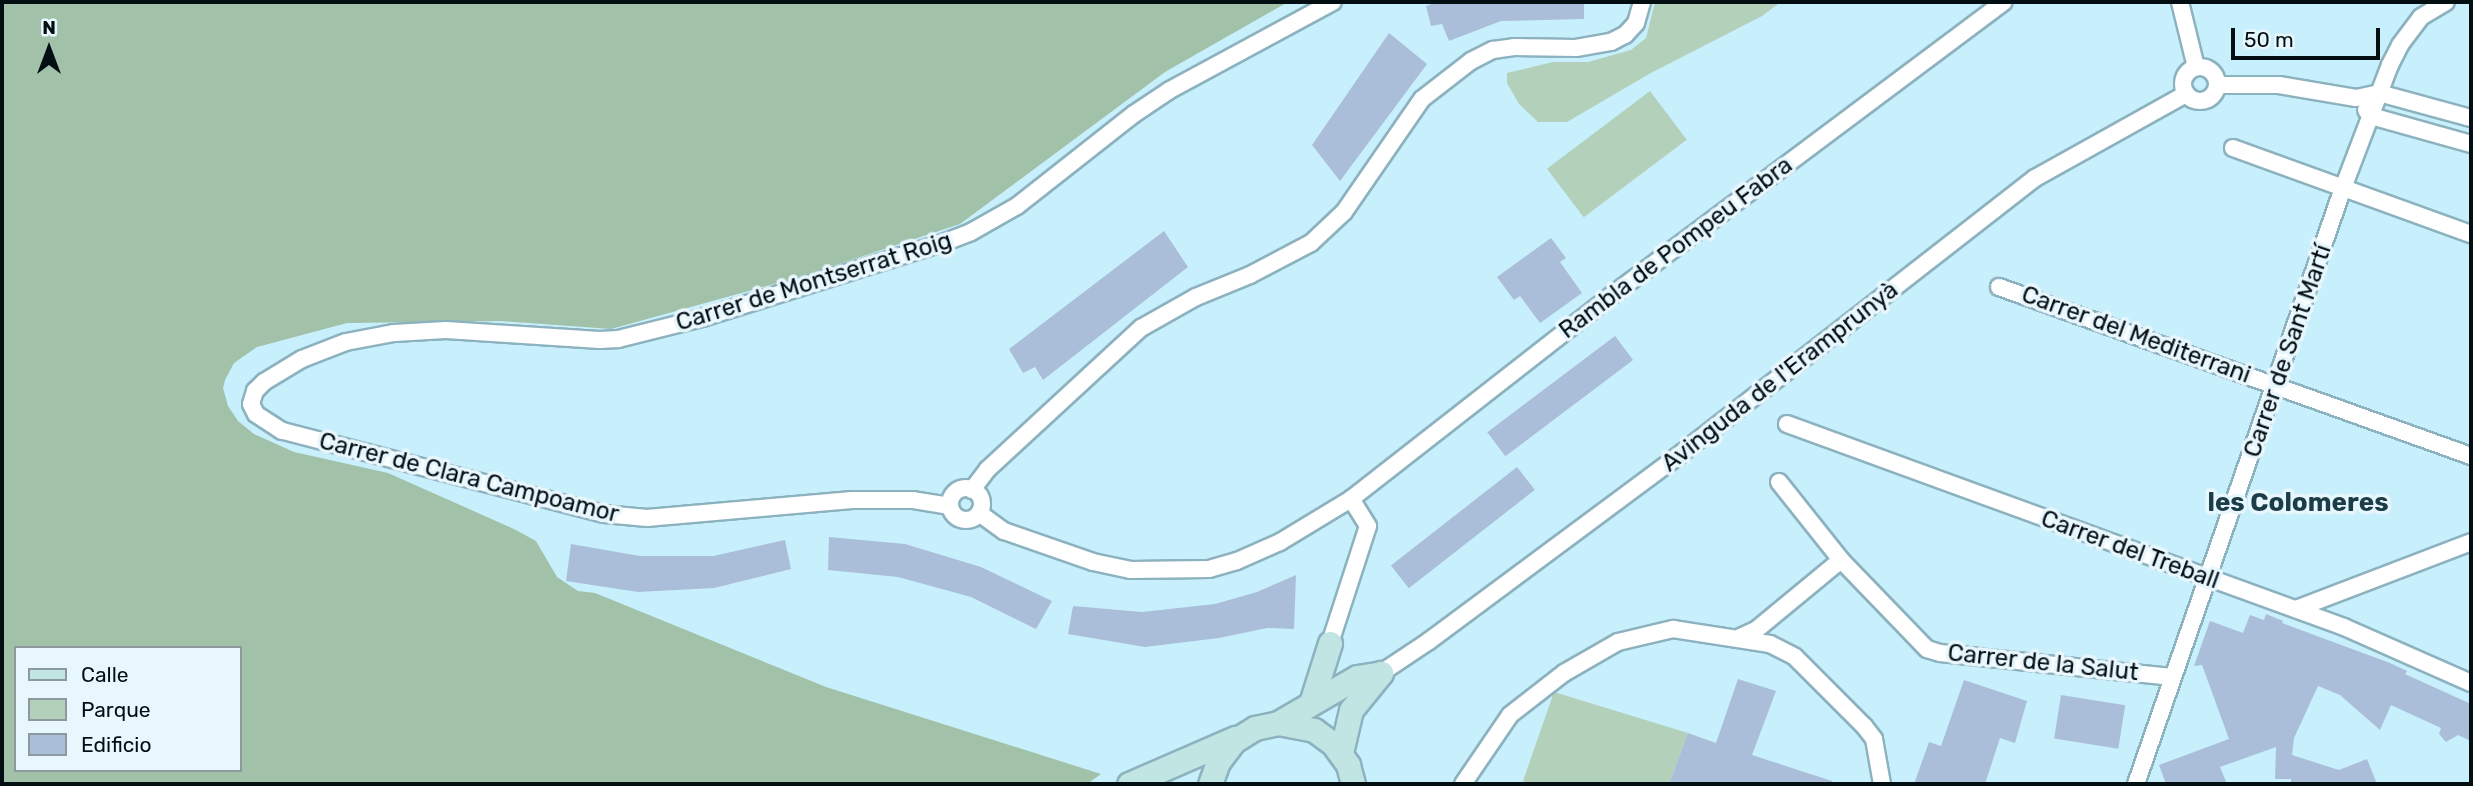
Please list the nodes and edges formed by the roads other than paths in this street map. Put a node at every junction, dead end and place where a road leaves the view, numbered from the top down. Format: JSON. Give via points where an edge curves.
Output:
{"nodes":[{"id":1,"x":1333,"y":2,"type":"edge"},
{"id":2,"x":1642,"y":2,"type":"edge"},
{"id":3,"x":2004,"y":2,"type":"edge"},
{"id":4,"x":2180,"y":2,"type":"edge"},
{"id":5,"x":2446,"y":2,"type":"edge"},
{"id":6,"x":2196,"y":67,"type":"junction"},
{"id":7,"x":2217,"y":85,"type":"junction"},
{"id":8,"x":2379,"y":93,"type":"junction"},
{"id":9,"x":2186,"y":94,"type":"junction"},
{"id":10,"x":2356,"y":97,"type":"junction"},
{"id":11,"x":2371,"y":116,"type":"junction"},
{"id":12,"x":2471,"y":118,"type":"edge"},
{"id":13,"x":2471,"y":144,"type":"edge"},
{"id":14,"x":2233,"y":148,"type":"dead end"},
{"id":15,"x":2343,"y":188,"type":"junction"},
{"id":16,"x":2471,"y":234,"type":"edge"},
{"id":17,"x":1999,"y":287,"type":"dead end"},
{"id":18,"x":2277,"y":385,"type":"junction"},
{"id":19,"x":251,"y":404,"type":"joint"},
{"id":20,"x":1787,"y":424,"type":"dead end"},
{"id":21,"x":2471,"y":456,"type":"edge"},
{"id":22,"x":1779,"y":482,"type":"dead end"},
{"id":23,"x":972,"y":490,"type":"junction"},
{"id":24,"x":1351,"y":499,"type":"junction"},
{"id":25,"x":950,"y":506,"type":"junction"},
{"id":26,"x":979,"y":513,"type":"junction"},
{"id":27,"x":2471,"y":542,"type":"edge"},
{"id":28,"x":1841,"y":560,"type":"junction"},
{"id":29,"x":2209,"y":578,"type":"junction"},
{"id":30,"x":2296,"y":609,"type":"junction"},
{"id":31,"x":1740,"y":637,"type":"junction"},
{"id":32,"x":1330,"y":643,"type":"junction"},
{"id":33,"x":1381,"y":673,"type":"junction"},
{"id":34,"x":1357,"y":677,"type":"junction"},
{"id":35,"x":2173,"y":677,"type":"junction"},
{"id":36,"x":2471,"y":683,"type":"edge"},
{"id":37,"x":1311,"y":703,"type":"junction"},
{"id":38,"x":1278,"y":723,"type":"junction"},
{"id":39,"x":1241,"y":735,"type":"junction"},
{"id":40,"x":1348,"y":769,"type":"edge"},
{"id":41,"x":1129,"y":784,"type":"edge"},
{"id":42,"x":1210,"y":784,"type":"edge"},
{"id":43,"x":1371,"y":784,"type":"edge"},
{"id":44,"x":1463,"y":784,"type":"edge"},
{"id":45,"x":1882,"y":784,"type":"edge"},
{"id":46,"x":2136,"y":784,"type":"edge"}],
"edges":[{"from":1,"to":19,"type":"street","name":"Carrer de Montserrat Roig","via":[[1170,90],[1017,206],[940,244],[702,318],[618,339],[446,330],[346,342],[271,377],[255,391]]},
{"from":2,"to":23,"type":"street","via":[[1636,23],[1611,42],[1576,48],[1514,47],[1493,50],[1471,61],[1422,99],[1344,212],[1311,243],[1141,328],[988,469]]},
{"from":3,"to":24,"type":"street","name":"Rambla de Pompeu Fabra","via":[[1612,295]]},
{"from":4,"to":6,"type":"street"},
{"from":5,"to":8,"type":"street","name":"Carrer de Sant Martí","via":[[2421,17],[2400,45]]},
{"from":6,"to":7,"type":"street","via":[[2211,71]]},
{"from":6,"to":9,"type":"street","via":[[2184,78]]},
{"from":7,"to":9,"type":"street","via":[[2204,101]]},
{"from":7,"to":10,"type":"street","via":[[2279,85]]},
{"from":8,"to":10,"type":"street"},
{"from":8,"to":11,"type":"street","name":"Carrer de Sant Martí"},
{"from":8,"to":12,"type":"street"},
{"from":9,"to":33,"type":"street","name":"Avinguda de l'Eramprunyà","via":[[2035,178],[1678,456]]},
{"from":10,"to":11,"type":"street"},
{"from":11,"to":13,"type":"street"},
{"from":11,"to":15,"type":"street","name":"Carrer de Sant Martí"},
{"from":14,"to":15,"type":"street"},
{"from":15,"to":16,"type":"street"},
{"from":15,"to":18,"type":"street","name":"Carrer de Sant Martí"},
{"from":17,"to":18,"type":"street","name":"Carrer del Mediterrani"},
{"from":18,"to":21,"type":"street","name":"Carrer del Mediterrani"},
{"from":18,"to":29,"type":"street","name":"Carrer de Sant Martí"},
{"from":19,"to":25,"type":"street","name":"Carrer de Clara Campoamor","via":[[256,414],[276,427],[314,441],[604,514],[647,518],[852,500],[913,500]]},
{"from":20,"to":29,"type":"street","name":"Carrer del Treball"},
{"from":22,"to":28,"type":"street","name":"Carrer de la Salut"},
{"from":23,"to":25,"type":"street","via":[[958,491]]},
{"from":23,"to":26,"type":"street","via":[[981,499]]},
{"from":24,"to":26,"type":"street","via":[[1280,542],[1237,561],[1186,570],[1130,570],[1093,562],[1004,531]]},
{"from":24,"to":32,"type":"street","via":[[1368,526]]},
{"from":25,"to":26,"type":"street","via":[[962,520]]},
{"from":27,"to":30,"type":"street"},
{"from":28,"to":31,"type":"street","via":[[1756,630]]},
{"from":28,"to":35,"type":"street","name":"Carrer de la Salut","via":[[1927,649]]},
{"from":29,"to":30,"type":"street","name":"Carrer del Treball"},
{"from":29,"to":35,"type":"street","name":"Carrer de Sant Martí"},
{"from":30,"to":36,"type":"street","name":"Carrer del Treball"},
{"from":31,"to":44,"type":"street","via":[[1673,629],[1618,642],[1564,673],[1510,715]]},
{"from":31,"to":45,"type":"street","via":[[1770,644],[1794,657],[1836,697],[1874,739]]},
{"from":32,"to":34,"type":"main road","via":[[1338,664]]},
{"from":32,"to":37,"type":"main road"},
{"from":33,"to":34,"type":"main road"},
{"from":33,"to":40,"type":"main road","via":[[1351,710]]},
{"from":34,"to":37,"type":"main road"},
{"from":35,"to":46,"type":"street","name":"Carrer de Sant Martí"},
{"from":37,"to":38,"type":"main road"},
{"from":38,"to":39,"type":"main road"},
{"from":38,"to":40,"type":"main road","via":[[1314,730]]},
{"from":39,"to":41,"type":"main road"},
{"from":39,"to":42,"type":"main road","via":[[1222,754]]},
{"from":40,"to":43,"type":"main road"}]}
